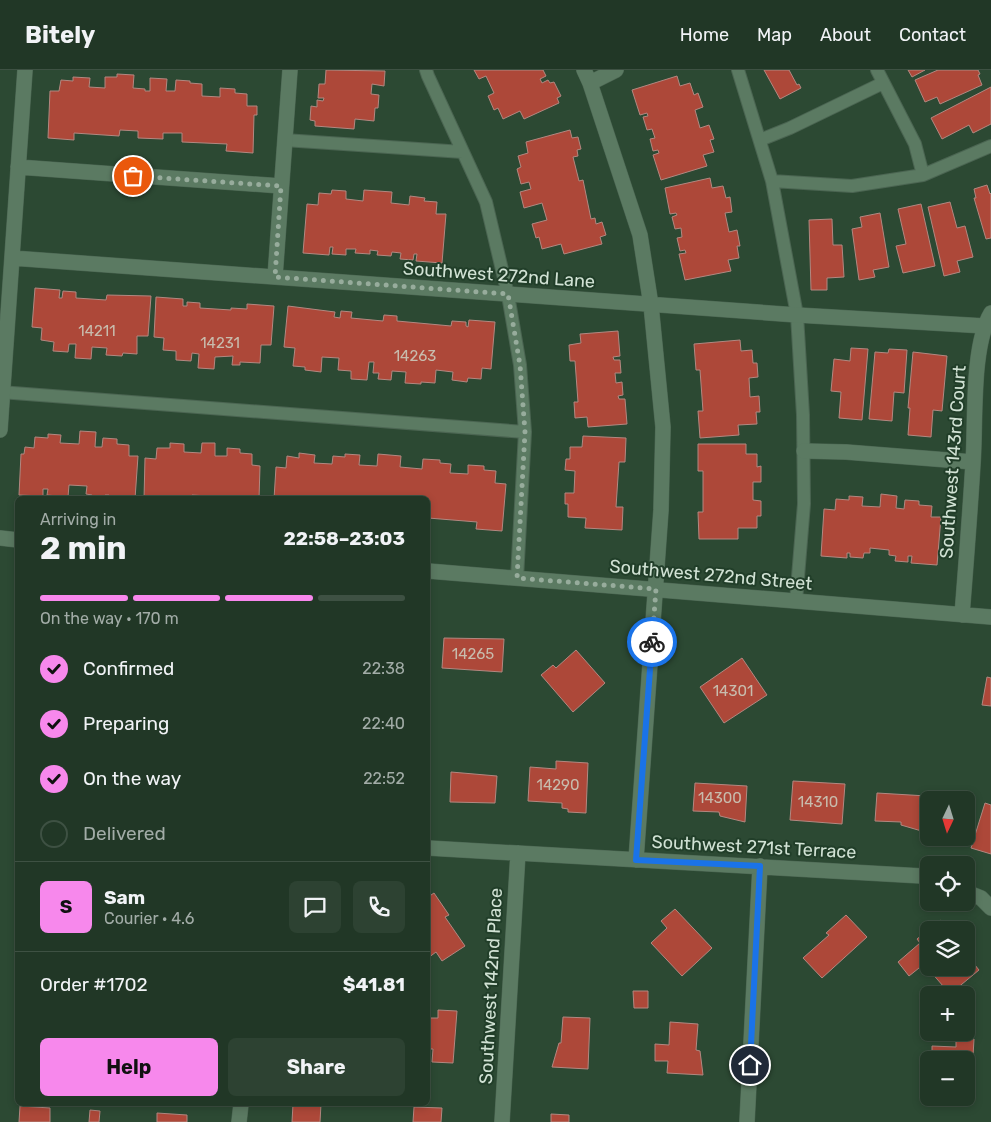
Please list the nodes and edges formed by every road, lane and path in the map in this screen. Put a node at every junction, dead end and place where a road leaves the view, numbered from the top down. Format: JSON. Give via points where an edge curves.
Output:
{"nodes":[{"id":1,"x":25,"y":70,"type":"edge"},
{"id":2,"x":290,"y":70,"type":"edge"},
{"id":3,"x":426,"y":70,"type":"edge"},
{"id":4,"x":616,"y":70,"type":"edge"},
{"id":5,"x":738,"y":70,"type":"edge"},
{"id":6,"x":877,"y":70,"type":"edge"},
{"id":7,"x":587,"y":77,"type":"edge"},
{"id":8,"x":883,"y":83,"type":"junction"},
{"id":9,"x":284,"y":140,"type":"junction"},
{"id":10,"x":760,"y":140,"type":"junction"},
{"id":11,"x":991,"y":146,"type":"edge"},
{"id":12,"x":463,"y":152,"type":"junction"},
{"id":13,"x":18,"y":167,"type":"junction"},
{"id":14,"x":923,"y":175,"type":"junction"},
{"id":15,"x":772,"y":181,"type":"junction"},
{"id":16,"x":281,"y":186,"type":"junction"},
{"id":17,"x":12,"y":258,"type":"junction"},
{"id":18,"x":275,"y":277,"type":"junction"},
{"id":19,"x":508,"y":294,"type":"junction"},
{"id":20,"x":651,"y":305,"type":"junction"},
{"id":21,"x":797,"y":316,"type":"junction"},
{"id":22,"x":988,"y":320,"type":"edge"},
{"id":23,"x":1,"y":393,"type":"edge"},
{"id":24,"x":0,"y":430,"type":"edge"},
{"id":25,"x":525,"y":432,"type":"junction"},
{"id":26,"x":804,"y":451,"type":"junction"},
{"id":27,"x":974,"y":462,"type":"junction"},
{"id":28,"x":0,"y":538,"type":"edge"},
{"id":29,"x":15,"y":540,"type":"edge"},
{"id":30,"x":430,"y":571,"type":"edge"},
{"id":31,"x":517,"y":578,"type":"junction"},
{"id":32,"x":656,"y":589,"type":"junction"},
{"id":33,"x":796,"y":601,"type":"junction"},
{"id":34,"x":962,"y":615,"type":"junction"},
{"id":35,"x":991,"y":617,"type":"edge"},
{"id":36,"x":430,"y":848,"type":"edge"},
{"id":37,"x":518,"y":853,"type":"junction"},
{"id":38,"x":636,"y":860,"type":"junction"},
{"id":39,"x":760,"y":866,"type":"junction"},
{"id":40,"x":920,"y":876,"type":"edge"},
{"id":41,"x":975,"y":896,"type":"edge"},
{"id":42,"x":991,"y":908,"type":"edge"},
{"id":43,"x":240,"y":1106,"type":"edge"},
{"id":44,"x":239,"y":1122,"type":"edge"},
{"id":45,"x":502,"y":1122,"type":"edge"},
{"id":46,"x":747,"y":1122,"type":"edge"}],
"edges":[{"from":1,"to":13,"type":"street"},
{"from":2,"to":9,"type":"street"},
{"from":3,"to":12,"type":"lane"},
{"from":4,"to":7,"type":"street"},
{"from":5,"to":10,"type":"lane"},
{"from":6,"to":8,"type":"lane"},
{"from":7,"to":20,"type":"street","via":[[640,235]]},
{"from":8,"to":10,"type":"lane"},
{"from":8,"to":14,"type":"lane","via":[[915,144]]},
{"from":9,"to":12,"type":"lane"},
{"from":9,"to":16,"type":"street"},
{"from":10,"to":15,"type":"lane"},
{"from":11,"to":14,"type":"lane"},
{"from":12,"to":19,"type":"lane","via":[[486,202]]},
{"from":13,"to":16,"type":"street"},
{"from":13,"to":17,"type":"street"},
{"from":14,"to":15,"type":"lane","via":[[852,186]]},
{"from":15,"to":21,"type":"lane"},
{"from":16,"to":18,"type":"street"},
{"from":17,"to":18,"type":"street","name":"Southwest 272nd Lane"},
{"from":17,"to":23,"type":"street"},
{"from":18,"to":19,"type":"street","name":"Southwest 272nd Lane"},
{"from":19,"to":20,"type":"street","name":"Southwest 272nd Lane"},
{"from":19,"to":25,"type":"lane","via":[[520,365]]},
{"from":20,"to":21,"type":"street","name":"Southwest 272nd Lane"},
{"from":20,"to":32,"type":"street","via":[[663,427]]},
{"from":21,"to":22,"type":"street","name":"Southwest 272nd Lane"},
{"from":21,"to":26,"type":"lane"},
{"from":22,"to":27,"type":"street","name":"Southwest 143rd Court","via":[[977,366]]},
{"from":23,"to":24,"type":"street"},
{"from":23,"to":25,"type":"lane"},
{"from":25,"to":31,"type":"lane"},
{"from":26,"to":27,"type":"street"},
{"from":26,"to":33,"type":"lane","via":[[804,504]]},
{"from":27,"to":34,"type":"street","name":"Southwest 143rd Court"},
{"from":28,"to":29,"type":"street"},
{"from":30,"to":31,"type":"street","name":"Southwest 272nd Street"},
{"from":31,"to":32,"type":"street","name":"Southwest 272nd Street"},
{"from":32,"to":33,"type":"street","name":"Southwest 272nd Street"},
{"from":32,"to":38,"type":"street"},
{"from":33,"to":34,"type":"street","name":"Southwest 272nd Street"},
{"from":34,"to":35,"type":"street","name":"Southwest 272nd Street"},
{"from":36,"to":37,"type":"street","name":"Southwest 271st Terrace"},
{"from":37,"to":38,"type":"street","name":"Southwest 271st Terrace"},
{"from":37,"to":45,"type":"street","name":"Southwest 142nd Place"},
{"from":38,"to":39,"type":"street","name":"Southwest 271st Terrace"},
{"from":39,"to":40,"type":"street","name":"Southwest 271st Terrace"},
{"from":39,"to":46,"type":"street"},
{"from":41,"to":42,"type":"street"},
{"from":43,"to":44,"type":"street"}]}
